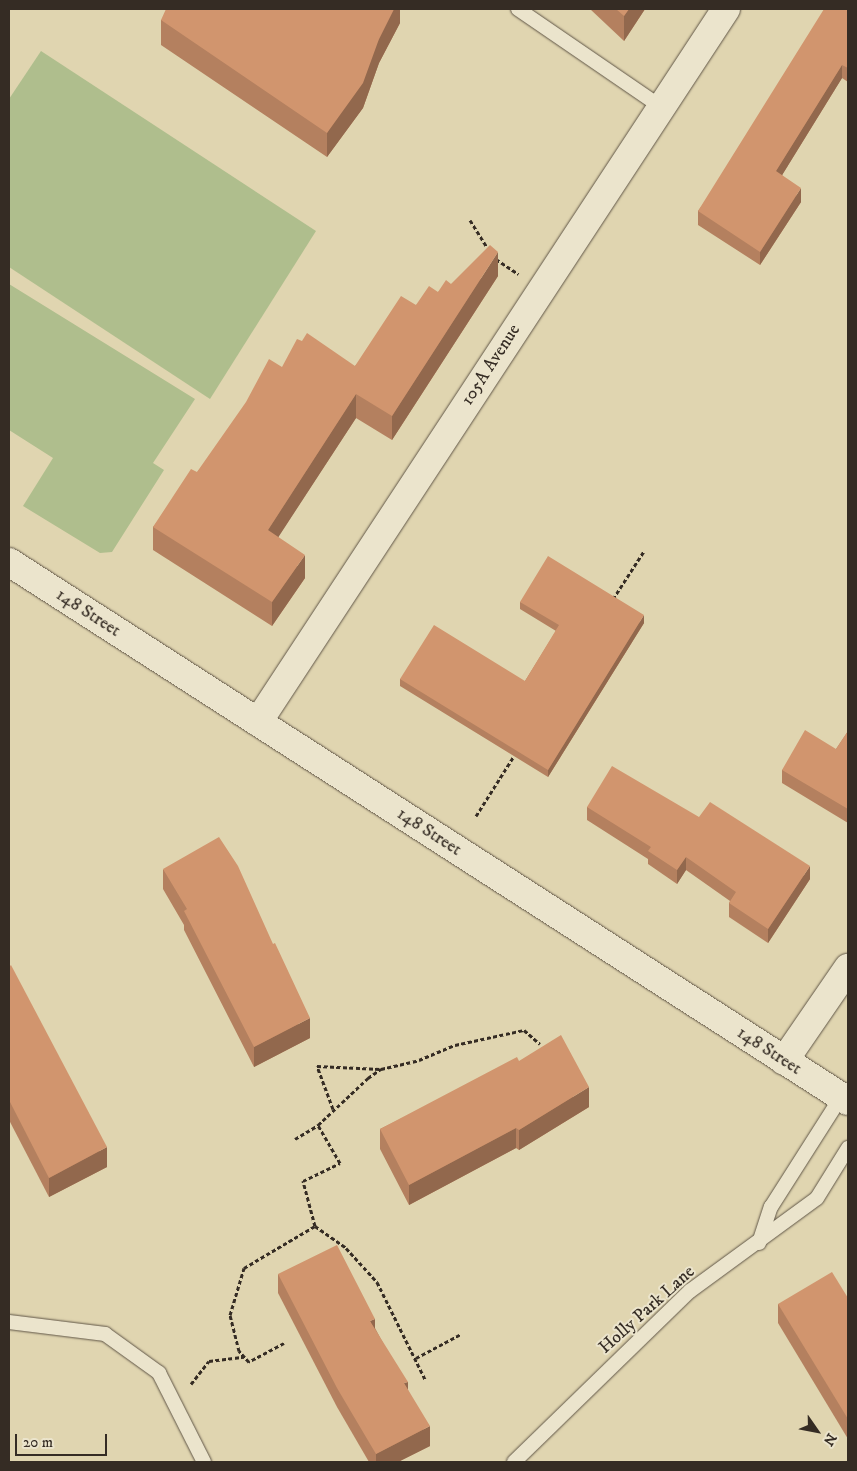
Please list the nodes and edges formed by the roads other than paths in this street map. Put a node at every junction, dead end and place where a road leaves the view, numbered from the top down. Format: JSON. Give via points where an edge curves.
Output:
{"nodes":[{"id":1,"x":518,"y":9,"type":"edge"},
{"id":2,"x":726,"y":9,"type":"edge"},
{"id":3,"x":661,"y":107,"type":"junction"},
{"id":4,"x":9,"y":562,"type":"edge"},
{"id":5,"x":258,"y":722,"type":"junction"},
{"id":6,"x":848,"y":968,"type":"edge"},
{"id":7,"x":784,"y":1061,"type":"junction"},
{"id":8,"x":845,"y":1099,"type":"edge"},
{"id":9,"x":848,"y":1148,"type":"edge"},
{"id":10,"x":759,"y":1243,"type":"junction"},
{"id":11,"x":9,"y":1322,"type":"edge"},
{"id":12,"x":204,"y":1462,"type":"edge"},
{"id":13,"x":514,"y":1462,"type":"edge"}],
"edges":[{"from":1,"to":3,"type":"lane"},
{"from":2,"to":3,"type":"main road","name":"105A Avenue"},
{"from":3,"to":5,"type":"main road","name":"105A Avenue"},
{"from":4,"to":5,"type":"main road","name":"148 Street"},
{"from":5,"to":7,"type":"main road","name":"148 Street"},
{"from":6,"to":7,"type":"main road"},
{"from":7,"to":8,"type":"main road","name":"148 Street"},
{"from":8,"to":10,"type":"lane","via":[[771,1207]]},
{"from":9,"to":10,"type":"lane","name":"Holly Park Lane","via":[[817,1198]]},
{"from":10,"to":13,"type":"lane","name":"Holly Park Lane","via":[[690,1291]]},
{"from":11,"to":12,"type":"lane","via":[[105,1334],[159,1373]]}]}
